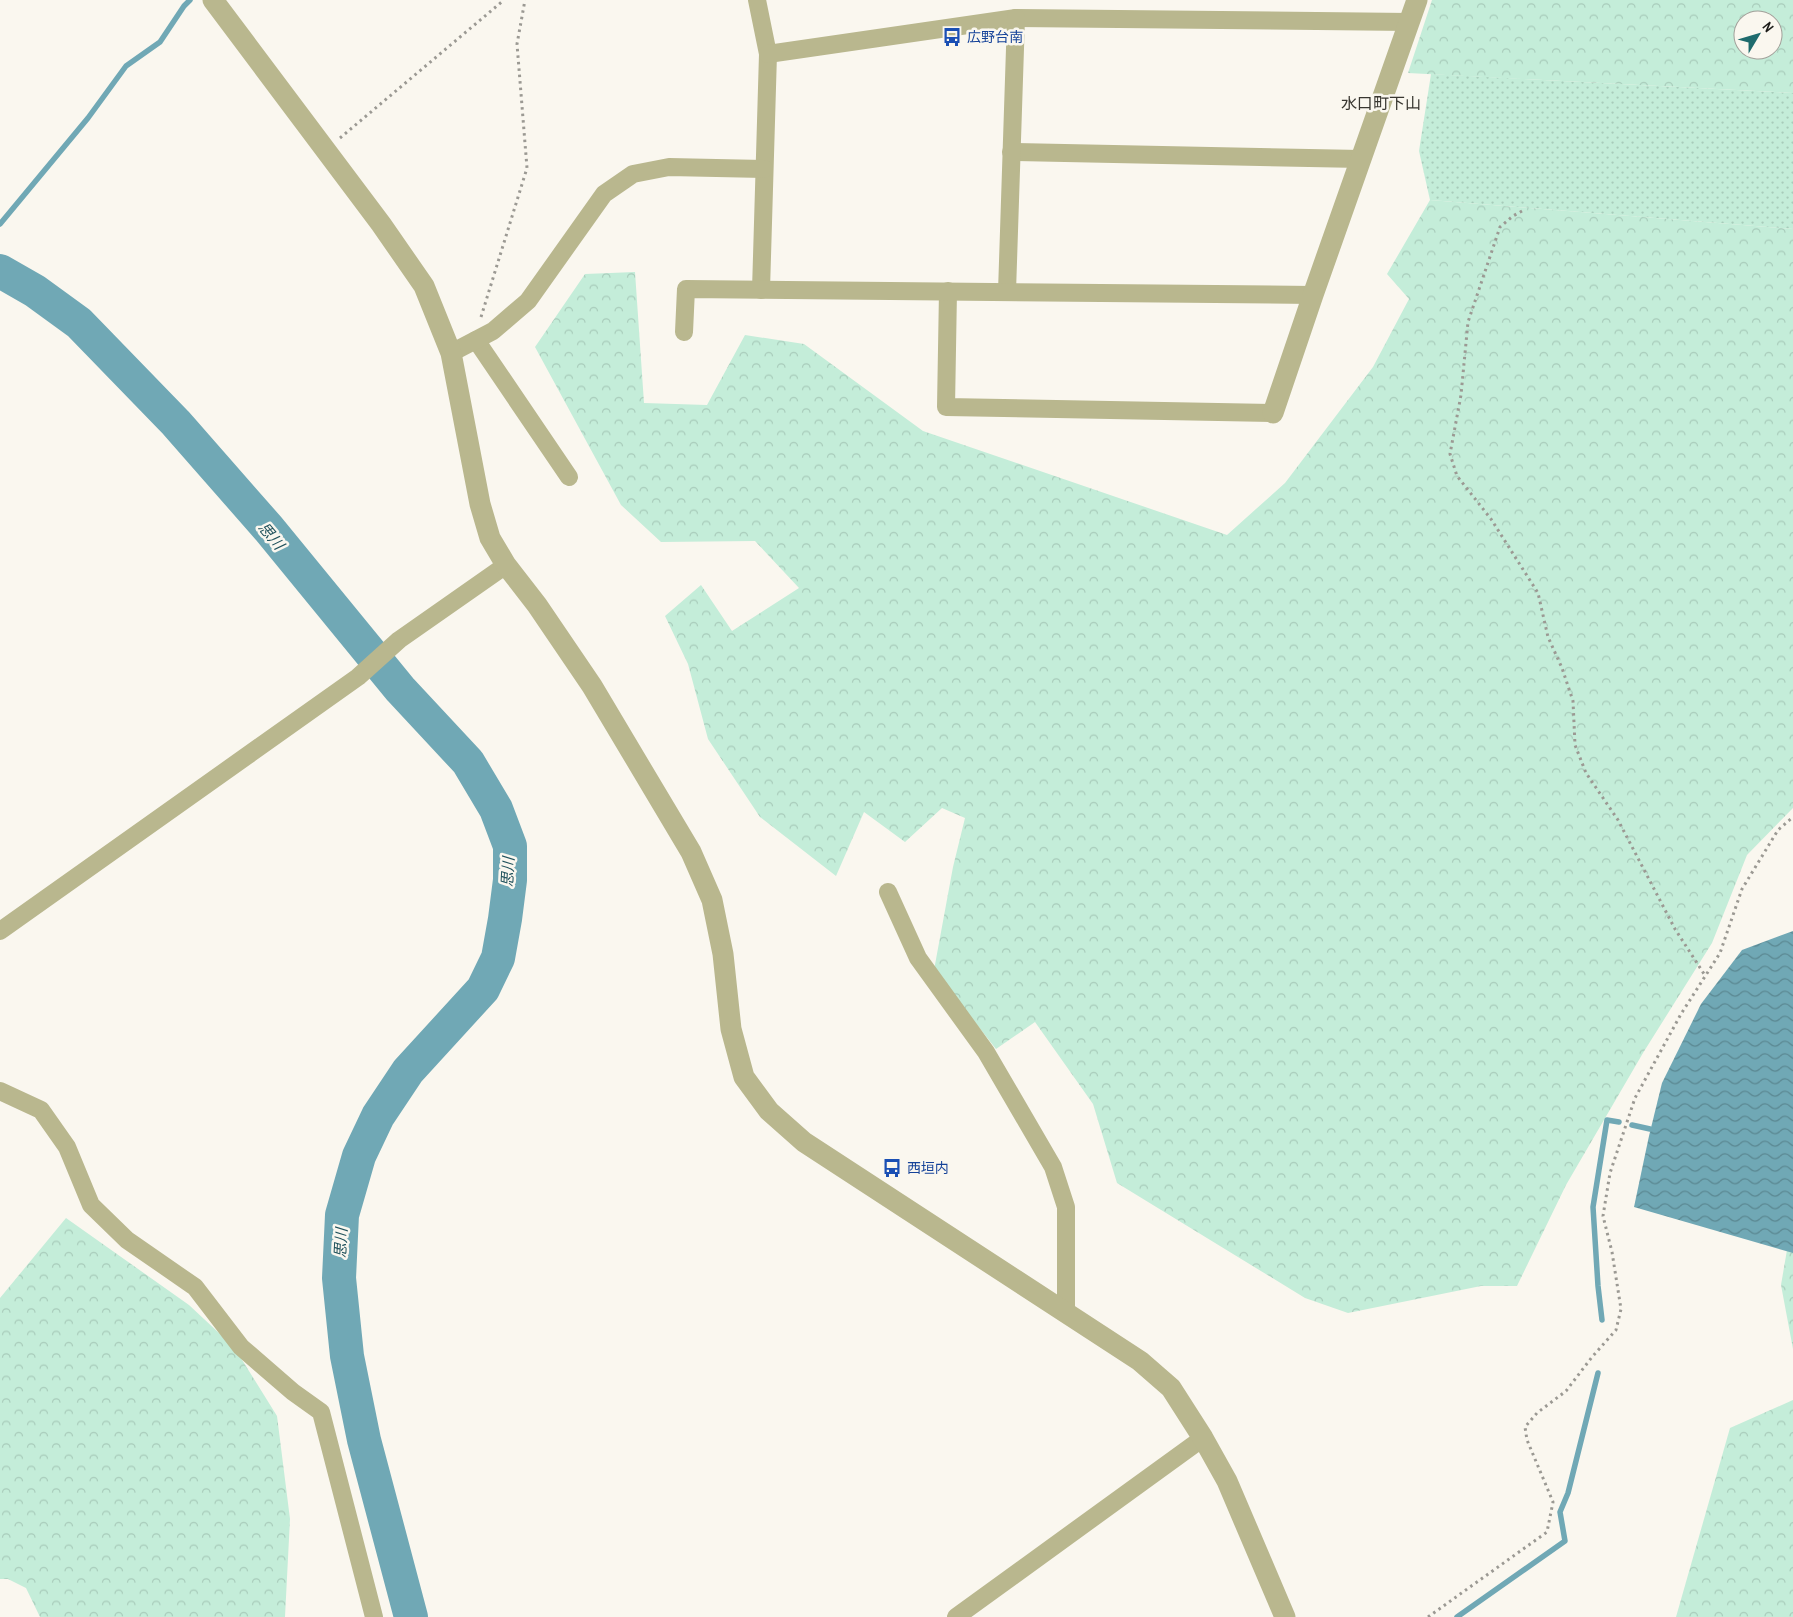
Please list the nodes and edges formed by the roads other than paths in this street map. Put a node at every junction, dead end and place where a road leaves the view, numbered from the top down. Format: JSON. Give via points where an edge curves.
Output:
{"nodes":[{"id":1,"x":213,"y":0,"type":"edge"},
{"id":2,"x":757,"y":0,"type":"edge"},
{"id":3,"x":1417,"y":0,"type":"edge"},
{"id":4,"x":1016,"y":18,"type":"junction"},
{"id":5,"x":1410,"y":22,"type":"junction"},
{"id":6,"x":768,"y":54,"type":"junction"},
{"id":7,"x":1012,"y":152,"type":"junction"},
{"id":8,"x":1361,"y":159,"type":"junction"},
{"id":9,"x":764,"y":169,"type":"junction"},
{"id":10,"x":760,"y":290,"type":"junction"},
{"id":11,"x":948,"y":291,"type":"junction"},
{"id":12,"x":1007,"y":292,"type":"junction"},
{"id":13,"x":1313,"y":295,"type":"junction"},
{"id":14,"x":684,"y":332,"type":"dead end"},
{"id":15,"x":476,"y":340,"type":"junction"},
{"id":16,"x":451,"y":353,"type":"junction"},
{"id":17,"x":1273,"y":413,"type":"joint"},
{"id":18,"x":569,"y":478,"type":"dead end"},
{"id":19,"x":506,"y":565,"type":"junction"},
{"id":20,"x":888,"y":892,"type":"dead end"},
{"id":21,"x":0,"y":931,"type":"edge"},
{"id":22,"x":0,"y":1091,"type":"edge"},
{"id":23,"x":1066,"y":1312,"type":"junction"},
{"id":24,"x":1203,"y":1438,"type":"junction"},
{"id":25,"x":374,"y":1617,"type":"edge"},
{"id":26,"x":956,"y":1617,"type":"edge"},
{"id":27,"x":1285,"y":1617,"type":"edge"}],
"edges":[{"from":1,"to":16,"type":"street","via":[[424,286]]},
{"from":2,"to":6,"type":"street"},
{"from":3,"to":5,"type":"street"},
{"from":4,"to":5,"type":"street"},
{"from":4,"to":6,"type":"street"},
{"from":4,"to":7,"type":"street"},
{"from":5,"to":8,"type":"street"},
{"from":6,"to":9,"type":"street"},
{"from":7,"to":8,"type":"street"},
{"from":7,"to":12,"type":"street"},
{"from":8,"to":13,"type":"street"},
{"from":9,"to":10,"type":"street"},
{"from":9,"to":15,"type":"street","via":[[669,167],[633,174],[604,194],[528,301],[493,331]]},
{"from":10,"to":11,"type":"street"},
{"from":10,"to":14,"type":"street","via":[[686,289]]},
{"from":11,"to":12,"type":"street"},
{"from":11,"to":17,"type":"street","via":[[946,407]]},
{"from":12,"to":13,"type":"street"},
{"from":13,"to":17,"type":"street"},
{"from":15,"to":16,"type":"street"},
{"from":15,"to":18,"type":"street"},
{"from":16,"to":19,"type":"street","via":[[480,504],[490,538]]},
{"from":19,"to":21,"type":"street","via":[[399,640],[358,677]]},
{"from":19,"to":23,"type":"street","via":[[592,686],[691,852],[712,900],[723,954],[731,1029],[744,1077],[769,1111],[804,1142]]},
{"from":20,"to":23,"type":"street","via":[[918,958],[986,1052],[1053,1167],[1066,1207]]},
{"from":22,"to":25,"type":"street","via":[[40,1110],[67,1147],[92,1205],[127,1240],[195,1287],[242,1347],[321,1412]]},
{"from":23,"to":24,"type":"street","via":[[1140,1361],[1171,1388]]},
{"from":24,"to":26,"type":"street"},
{"from":24,"to":27,"type":"street","via":[[1226,1481]]}]}
